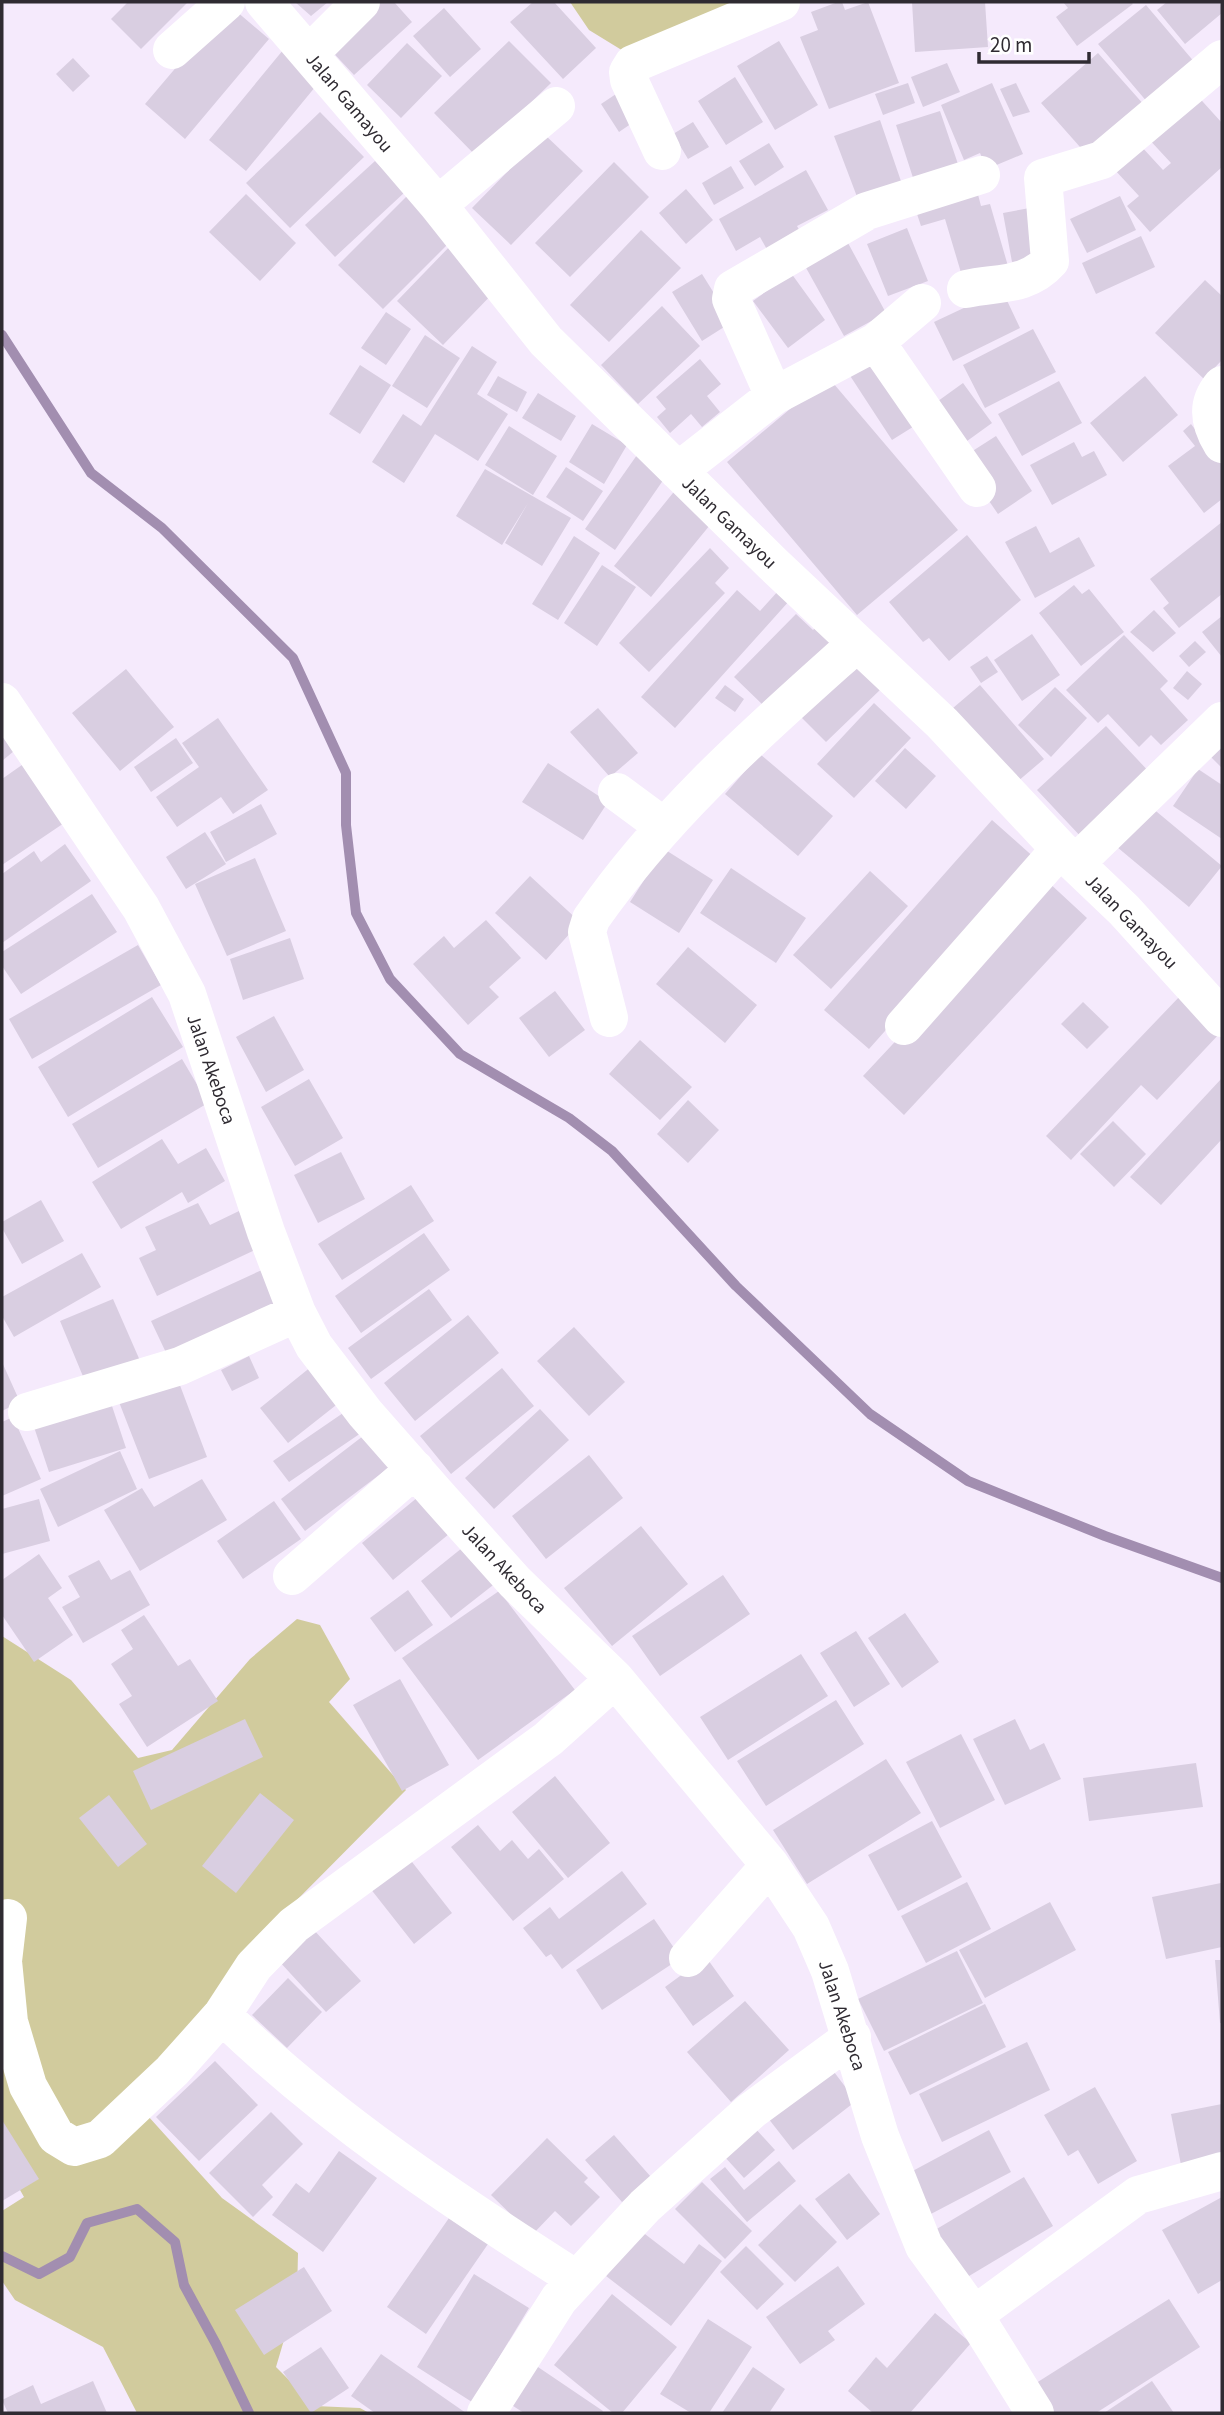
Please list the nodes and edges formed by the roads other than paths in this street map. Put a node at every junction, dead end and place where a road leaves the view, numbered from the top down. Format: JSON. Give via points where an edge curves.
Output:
{"nodes":[{"id":1,"x":226,"y":2,"type":"edge"},
{"id":2,"x":264,"y":2,"type":"edge"},
{"id":3,"x":361,"y":2,"type":"edge"},
{"id":4,"x":781,"y":2,"type":"edge"},
{"id":5,"x":172,"y":50,"type":"dead end"},
{"id":6,"x":309,"y":54,"type":"junction"},
{"id":7,"x":1222,"y":60,"type":"edge"},
{"id":8,"x":556,"y":106,"type":"dead end"},
{"id":9,"x":662,"y":151,"type":"dead end"},
{"id":10,"x":981,"y":175,"type":"dead end"},
{"id":11,"x":438,"y":205,"type":"junction"},
{"id":12,"x":966,"y":289,"type":"dead end"},
{"id":13,"x":922,"y":303,"type":"dead end"},
{"id":14,"x":876,"y":342,"type":"junction"},
{"id":15,"x":1222,"y":385,"type":"edge"},
{"id":16,"x":774,"y":396,"type":"junction"},
{"id":17,"x":1222,"y":444,"type":"edge"},
{"id":18,"x":678,"y":471,"type":"junction"},
{"id":19,"x":977,"y":488,"type":"dead end"},
{"id":20,"x":856,"y":644,"type":"junction"},
{"id":21,"x":2,"y":702,"type":"edge"},
{"id":22,"x":1222,"y":721,"type":"edge"},
{"id":23,"x":617,"y":792,"type":"dead end"},
{"id":24,"x":663,"y":826,"type":"junction"},
{"id":25,"x":1068,"y":856,"type":"junction"},
{"id":26,"x":609,"y":1018,"type":"dead end"},
{"id":27,"x":1222,"y":1018,"type":"edge"},
{"id":28,"x":904,"y":1026,"type":"dead end"},
{"id":29,"x":297,"y":1313,"type":"junction"},
{"id":30,"x":27,"y":1412,"type":"dead end"},
{"id":31,"x":415,"y":1469,"type":"junction"},
{"id":32,"x":292,"y":1576,"type":"dead end"},
{"id":33,"x":615,"y":1679,"type":"junction"},
{"id":34,"x":771,"y":1865,"type":"junction"},
{"id":35,"x":8,"y":1918,"type":"dead end"},
{"id":36,"x":688,"y":1958,"type":"dead end"},
{"id":37,"x":222,"y":2015,"type":"junction"},
{"id":38,"x":852,"y":2037,"type":"junction"},
{"id":39,"x":1222,"y":2171,"type":"edge"},
{"id":40,"x":576,"y":2280,"type":"junction"},
{"id":41,"x":974,"y":2315,"type":"junction"},
{"id":42,"x":486,"y":2413,"type":"edge"},
{"id":43,"x":1035,"y":2413,"type":"edge"}],
"edges":[{"from":1,"to":5,"type":"street"},
{"from":2,"to":6,"type":"street","name":"Jalan Gamayou"},
{"from":3,"to":6,"type":"street"},
{"from":4,"to":9,"type":"street","via":[[632,64],[629,80]]},
{"from":6,"to":11,"type":"street","name":"Jalan Gamayou"},
{"from":7,"to":12,"type":"street","via":[[1102,160],[1043,178],[1049,261],[1039,273],[1014,283]]},
{"from":8,"to":11,"type":"street"},
{"from":10,"to":16,"type":"street","via":[[867,211],[733,289],[731,299]]},
{"from":11,"to":18,"type":"street","name":"Jalan Gamayou","via":[[546,341]]},
{"from":13,"to":14,"type":"street"},
{"from":14,"to":16,"type":"street"},
{"from":14,"to":19,"type":"street"},
{"from":15,"to":17,"type":"street","via":[[1212,399],[1210,418]]},
{"from":16,"to":18,"type":"street"},
{"from":18,"to":20,"type":"street","name":"Jalan Gamayou"},
{"from":20,"to":24,"type":"street","via":[[696,790]]},
{"from":20,"to":25,"type":"street","name":"Jalan Gamayou","via":[[942,723]]},
{"from":21,"to":29,"type":"street","name":"Jalan Akeboca","via":[[141,908],[187,994]]},
{"from":22,"to":25,"type":"street"},
{"from":23,"to":24,"type":"street"},
{"from":24,"to":26,"type":"street","via":[[600,907],[587,932]]},
{"from":25,"to":27,"type":"street","name":"Jalan Gamayou"},
{"from":25,"to":28,"type":"street"},
{"from":29,"to":30,"type":"street","via":[[180,1366]]},
{"from":29,"to":31,"type":"street","name":"Jalan Akeboca","via":[[314,1346]]},
{"from":31,"to":32,"type":"street"},
{"from":31,"to":33,"type":"street","name":"Jalan Akeboca","via":[[515,1581]]},
{"from":33,"to":34,"type":"street","name":"Jalan Akeboca"},
{"from":33,"to":37,"type":"street","via":[[548,1739],[293,1925],[254,1966]]},
{"from":34,"to":36,"type":"street"},
{"from":34,"to":38,"type":"street","name":"Jalan Akeboca","via":[[811,1927]]},
{"from":35,"to":37,"type":"street","via":[[3,1961],[9,2022],[28,2085],[56,2136],[74,2147],[100,2139],[172,2071]]},
{"from":37,"to":40,"type":"street","via":[[334,2115],[428,2184]]},
{"from":38,"to":40,"type":"street","via":[[794,2077],[702,2153]]},
{"from":38,"to":41,"type":"street","name":"Jalan Akeboca","via":[[880,2136],[924,2246]]},
{"from":39,"to":41,"type":"street","via":[[1138,2195]]},
{"from":40,"to":42,"type":"street"},
{"from":41,"to":43,"type":"street","name":"Jalan Akeboca"}]}
